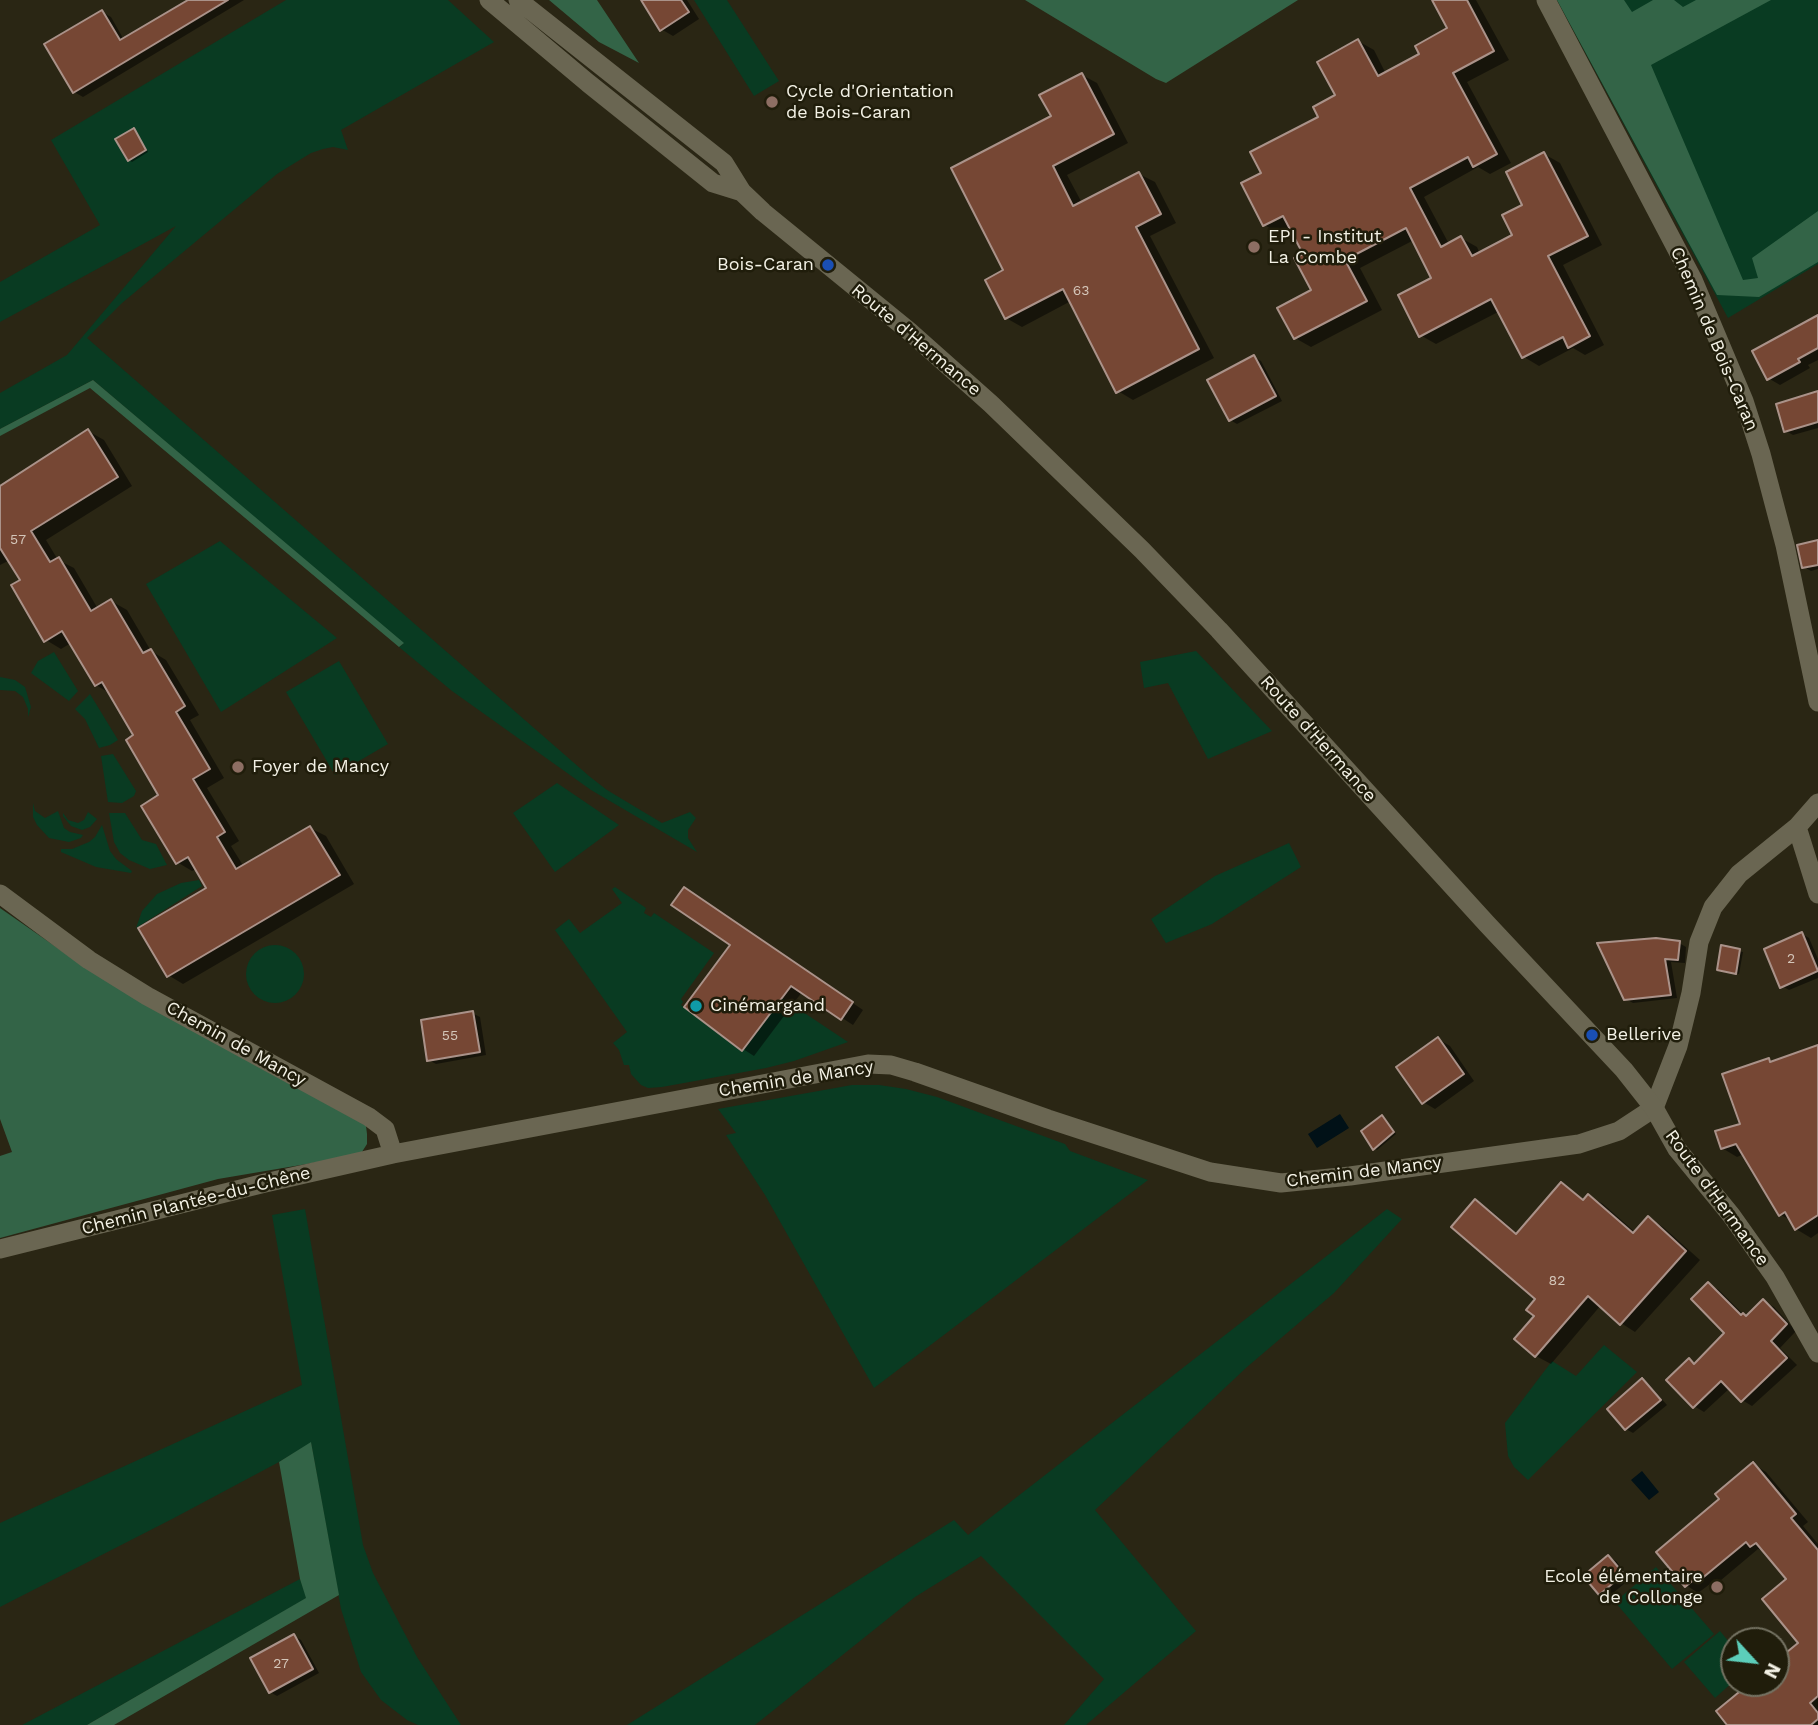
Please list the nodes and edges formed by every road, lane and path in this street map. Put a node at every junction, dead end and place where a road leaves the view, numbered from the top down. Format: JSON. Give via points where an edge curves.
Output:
{"nodes":[{"id":1,"x":489,"y":0,"type":"edge"},
{"id":2,"x":518,"y":0,"type":"edge"},
{"id":3,"x":1546,"y":0,"type":"edge"},
{"id":4,"x":742,"y":192,"type":"junction"},
{"id":5,"x":1818,"y":702,"type":"edge"},
{"id":6,"x":1818,"y":803,"type":"edge"},
{"id":7,"x":1797,"y":827,"type":"junction"},
{"id":8,"x":0,"y":894,"type":"edge"},
{"id":9,"x":1818,"y":894,"type":"edge"},
{"id":10,"x":1654,"y":1108,"type":"junction"},
{"id":11,"x":393,"y":1154,"type":"junction"},
{"id":12,"x":0,"y":1249,"type":"edge"},
{"id":13,"x":1818,"y":1353,"type":"edge"}],
"edges":[{"from":1,"to":4,"type":"street","name":"Route d'Hermance","via":[[713,183]]},
{"from":2,"to":4,"type":"street","name":"Route d'Hermance","via":[[724,163]]},
{"from":3,"to":5,"type":"street","name":"Chemin de Bois-Caran","via":[[1693,280],[1744,401],[1785,545]]},
{"from":4,"to":10,"type":"street","name":"Route d'Hermance","via":[[991,404],[1142,550],[1624,1070]]},
{"from":6,"to":7,"type":"street"},
{"from":7,"to":9,"type":"street"},
{"from":7,"to":10,"type":"street","via":[[1739,874],[1713,907],[1699,942],[1678,1046]]},
{"from":8,"to":11,"type":"street","name":"Chemin de Mancy","via":[[89,960],[148,996],[369,1116],[386,1129]]},
{"from":10,"to":11,"type":"street","name":"Chemin de Mancy","via":[[1619,1131],[1579,1144],[1280,1182],[1210,1172],[915,1072],[868,1064]]},
{"from":10,"to":13,"type":"street","name":"Route d'Hermance","via":[[1677,1149],[1775,1277]]},
{"from":11,"to":12,"type":"street","name":"Chemin Plantée-du-Chêne"}]}
